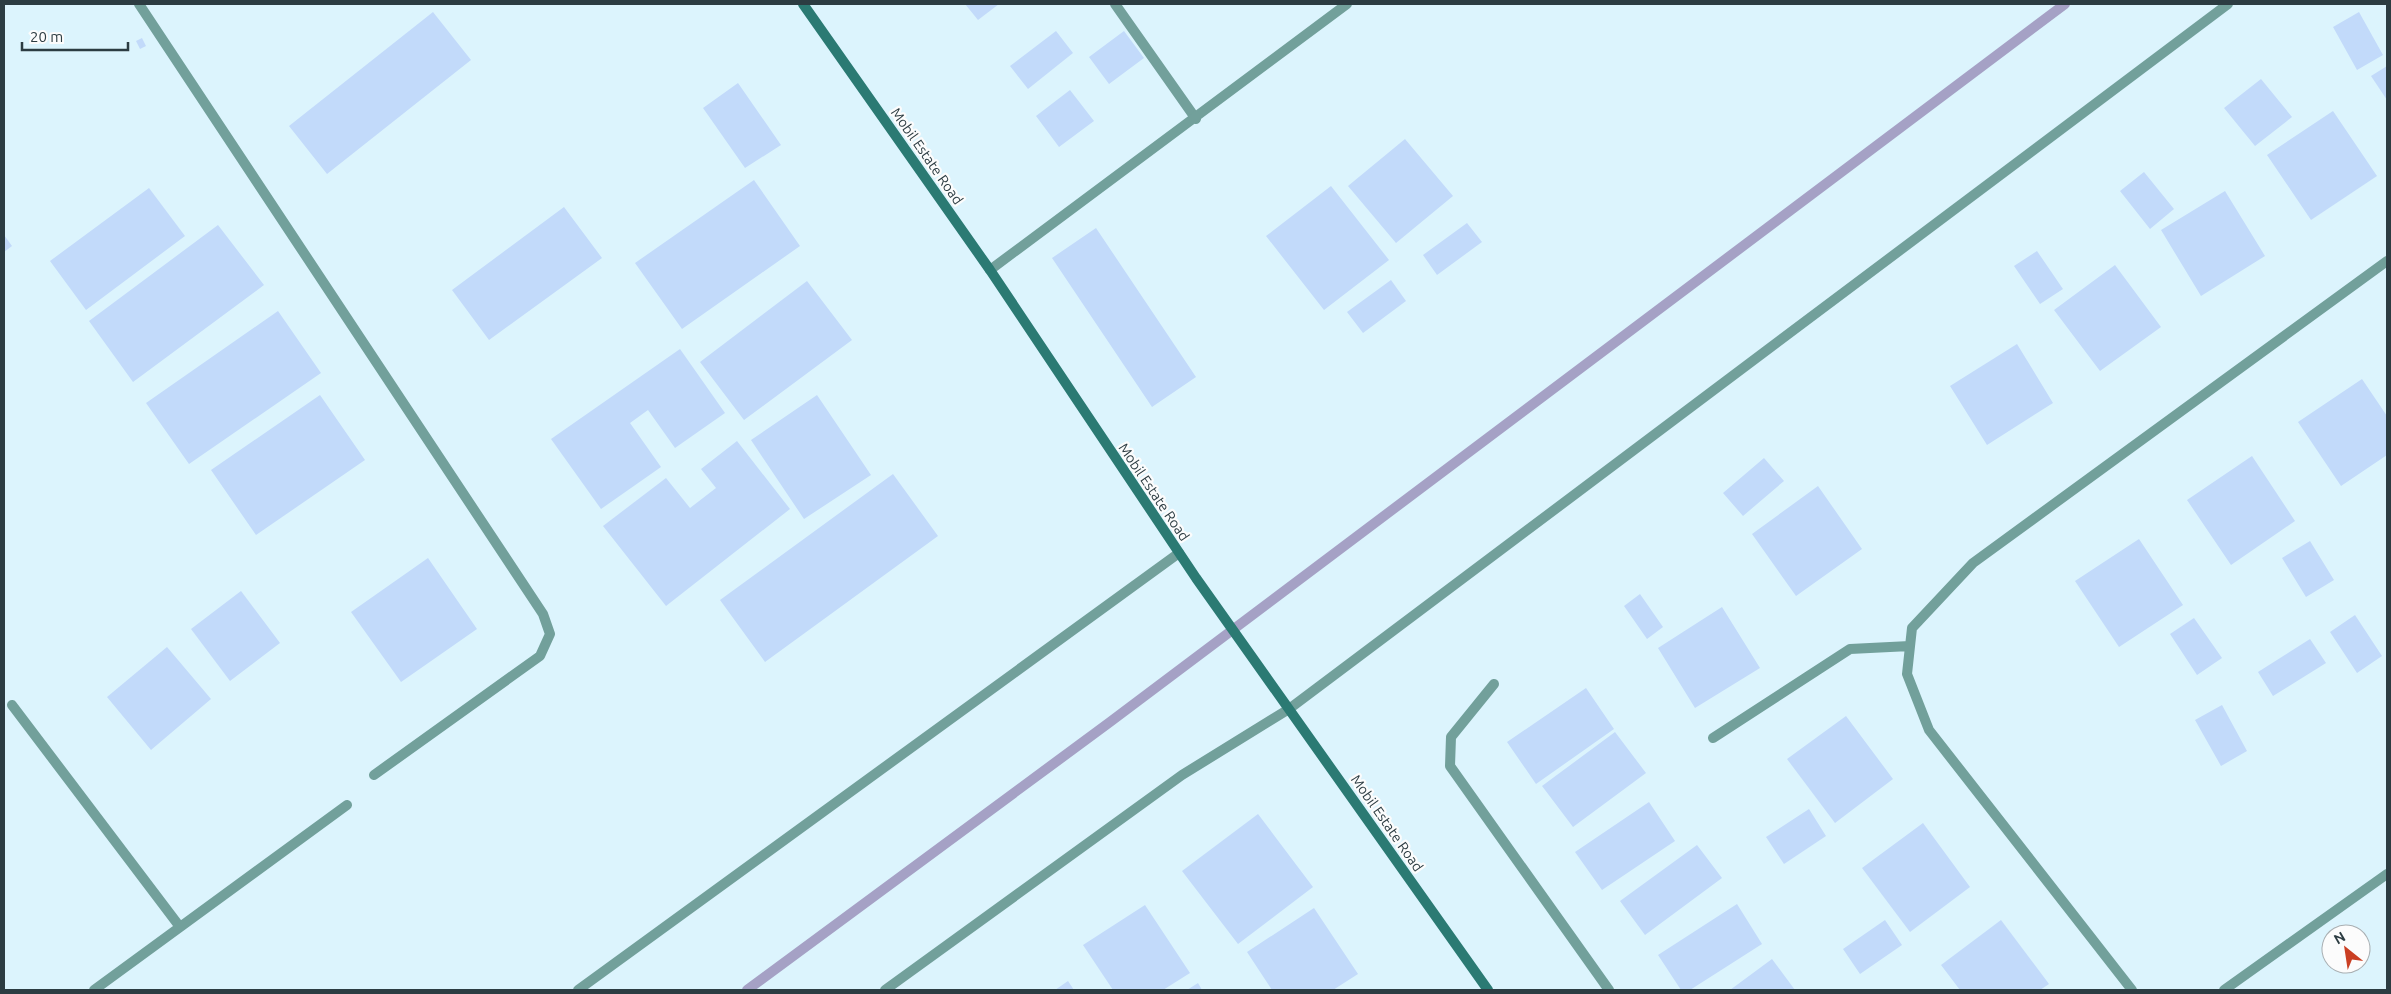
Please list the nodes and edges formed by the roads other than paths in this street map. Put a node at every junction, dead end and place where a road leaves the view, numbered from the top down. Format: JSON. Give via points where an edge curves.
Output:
{"nodes":[{"id":1,"x":139,"y":4,"type":"edge"},
{"id":2,"x":804,"y":4,"type":"edge"},
{"id":3,"x":1115,"y":4,"type":"edge"},
{"id":4,"x":1347,"y":4,"type":"edge"},
{"id":5,"x":2228,"y":4,"type":"edge"},
{"id":6,"x":1196,"y":119,"type":"junction"},
{"id":7,"x":2387,"y":260,"type":"edge"},
{"id":8,"x":990,"y":270,"type":"junction"},
{"id":9,"x":1179,"y":553,"type":"junction"},
{"id":10,"x":1910,"y":646,"type":"junction"},
{"id":11,"x":1494,"y":684,"type":"dead end"},
{"id":12,"x":12,"y":705,"type":"dead end"},
{"id":13,"x":1289,"y":709,"type":"junction"},
{"id":14,"x":1713,"y":738,"type":"dead end"},
{"id":15,"x":374,"y":775,"type":"dead end"},
{"id":16,"x":347,"y":805,"type":"dead end"},
{"id":17,"x":2387,"y":874,"type":"edge"},
{"id":18,"x":180,"y":928,"type":"junction"},
{"id":19,"x":94,"y":990,"type":"edge"},
{"id":20,"x":578,"y":990,"type":"edge"},
{"id":21,"x":885,"y":990,"type":"edge"},
{"id":22,"x":1488,"y":990,"type":"edge"},
{"id":23,"x":1609,"y":990,"type":"edge"},
{"id":24,"x":2132,"y":990,"type":"edge"},
{"id":25,"x":2224,"y":990,"type":"edge"}],
"edges":[{"from":1,"to":15,"type":"street","via":[[543,614],[550,634],[540,656]]},
{"from":2,"to":8,"type":"main road","name":"Mobil Estate Road"},
{"from":3,"to":6,"type":"street"},
{"from":4,"to":6,"type":"street"},
{"from":5,"to":13,"type":"street"},
{"from":6,"to":8,"type":"street"},
{"from":7,"to":10,"type":"street","via":[[1973,562],[1912,628]]},
{"from":8,"to":9,"type":"main road","name":"Mobil Estate Road"},
{"from":9,"to":13,"type":"main road","name":"Mobil Estate Road"},
{"from":9,"to":20,"type":"street"},
{"from":10,"to":14,"type":"street","via":[[1850,649]]},
{"from":10,"to":24,"type":"street","via":[[1907,674],[1929,730]]},
{"from":11,"to":23,"type":"street","via":[[1451,737],[1450,766]]},
{"from":12,"to":18,"type":"street"},
{"from":13,"to":21,"type":"street","via":[[1182,775]]},
{"from":13,"to":22,"type":"main road","name":"Mobil Estate Road"},
{"from":16,"to":18,"type":"street"},
{"from":17,"to":25,"type":"street"},
{"from":18,"to":19,"type":"street"}]}
